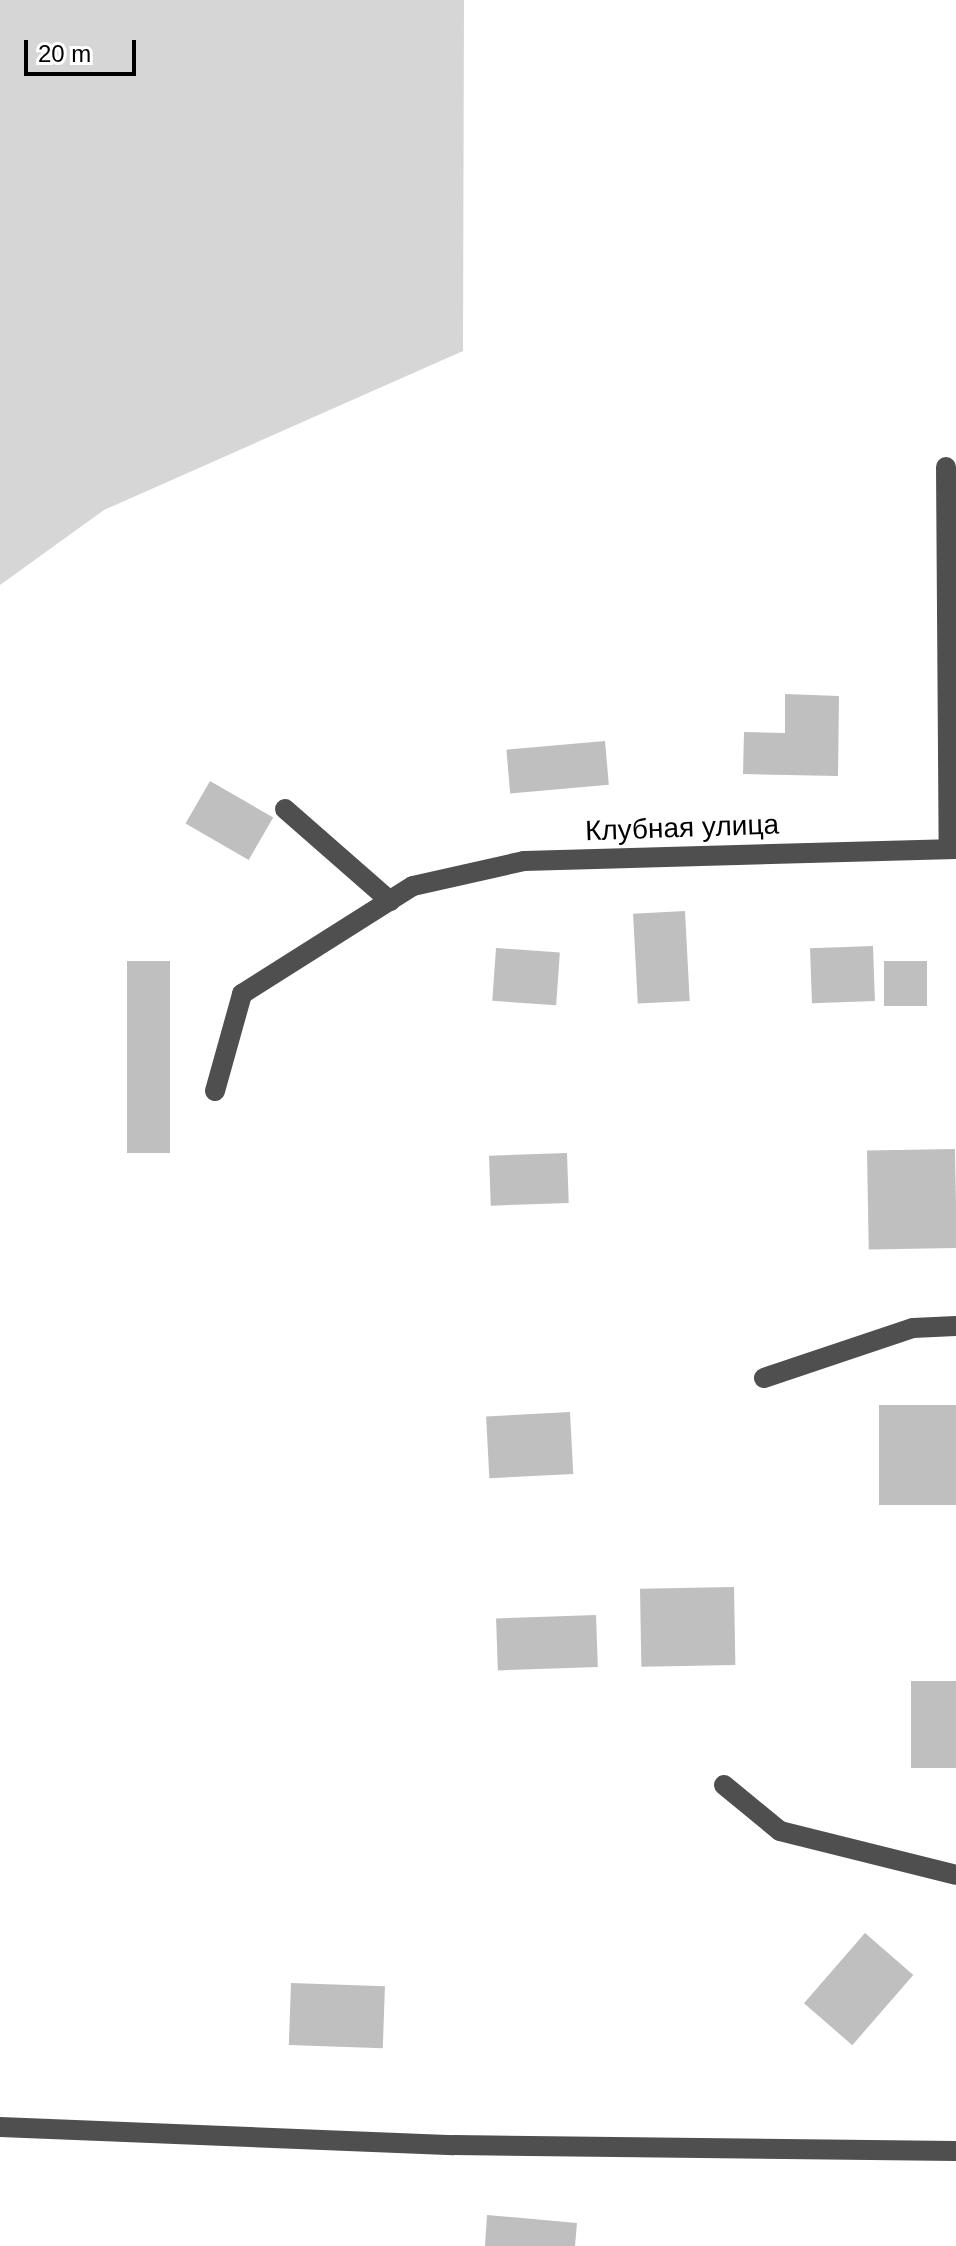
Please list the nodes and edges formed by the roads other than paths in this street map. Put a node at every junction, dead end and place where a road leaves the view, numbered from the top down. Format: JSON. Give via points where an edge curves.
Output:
{"nodes":[{"id":1,"x":946,"y":467,"type":"dead end"},
{"id":2,"x":285,"y":809,"type":"dead end"},
{"id":3,"x":953,"y":849,"type":"edge"},
{"id":4,"x":390,"y":901,"type":"junction"},
{"id":5,"x":215,"y":1091,"type":"dead end"},
{"id":6,"x":956,"y":1326,"type":"edge"},
{"id":7,"x":764,"y":1378,"type":"dead end"},
{"id":8,"x":724,"y":1785,"type":"dead end"},
{"id":9,"x":956,"y":1875,"type":"edge"},
{"id":10,"x":0,"y":2127,"type":"edge"},
{"id":11,"x":956,"y":2151,"type":"edge"}],
"edges":[{"from":1,"to":3,"type":"street"},
{"from":2,"to":4,"type":"street"},
{"from":3,"to":4,"type":"street","name":"Клубная улица","via":[[524,861],[413,886]]},
{"from":4,"to":5,"type":"street","via":[[242,994]]},
{"from":6,"to":7,"type":"street","via":[[913,1328]]},
{"from":8,"to":9,"type":"street","via":[[780,1831]]},
{"from":10,"to":11,"type":"street","via":[[454,2145]]}]}
